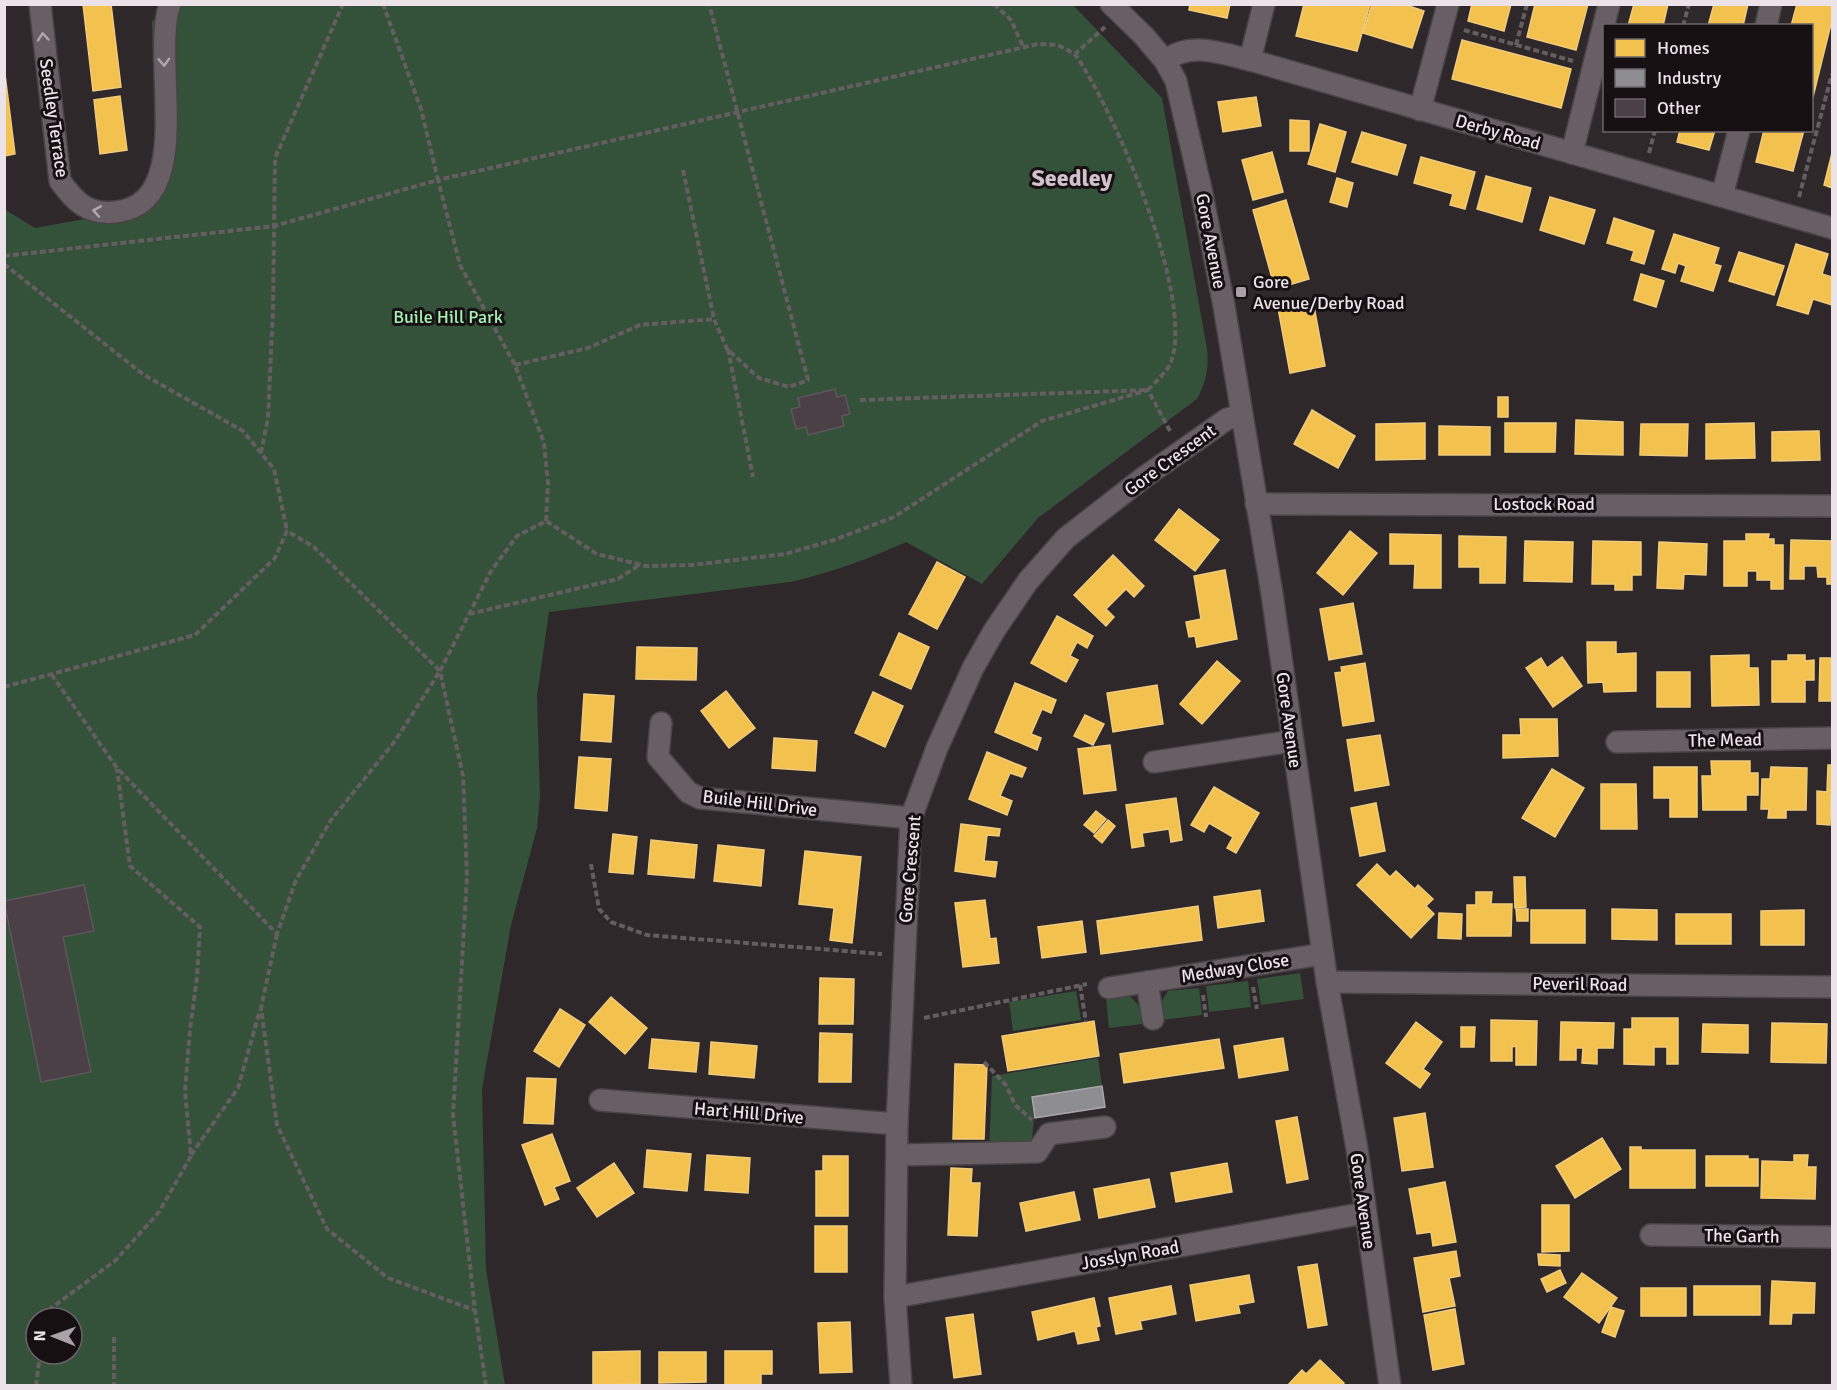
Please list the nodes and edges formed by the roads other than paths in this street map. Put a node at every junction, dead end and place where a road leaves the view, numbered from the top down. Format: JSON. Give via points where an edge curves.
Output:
{"nodes":[{"id":1,"x":40,"y":4,"type":"edge"},
{"id":2,"x":170,"y":4,"type":"edge"},
{"id":3,"x":1111,"y":4,"type":"edge"},
{"id":4,"x":1264,"y":4,"type":"edge"},
{"id":5,"x":1448,"y":4,"type":"edge"},
{"id":6,"x":1610,"y":4,"type":"edge"},
{"id":7,"x":1771,"y":4,"type":"edge"},
{"id":8,"x":1605,"y":24,"type":"edge"},
{"id":9,"x":1766,"y":24,"type":"edge"},
{"id":10,"x":1603,"y":31,"type":"edge"},
{"id":11,"x":1250,"y":60,"type":"junction"},
{"id":12,"x":1165,"y":61,"type":"junction"},
{"id":13,"x":1420,"y":110,"type":"junction"},
{"id":14,"x":1738,"y":132,"type":"edge"},
{"id":15,"x":1572,"y":153,"type":"junction"},
{"id":16,"x":1722,"y":196,"type":"junction"},
{"id":17,"x":1833,"y":228,"type":"edge"},
{"id":18,"x":1242,"y":415,"type":"junction"},
{"id":19,"x":1256,"y":504,"type":"junction"},
{"id":20,"x":1833,"y":506,"type":"edge"},
{"id":21,"x":661,"y":723,"type":"dead end"},
{"id":22,"x":1833,"y":738,"type":"edge"},
{"id":23,"x":1292,"y":741,"type":"junction"},
{"id":24,"x":1617,"y":742,"type":"dead end"},
{"id":25,"x":1155,"y":762,"type":"dead end"},
{"id":26,"x":912,"y":818,"type":"junction"},
{"id":27,"x":1323,"y":954,"type":"junction"},
{"id":28,"x":1327,"y":981,"type":"junction"},
{"id":29,"x":1147,"y":982,"type":"junction"},
{"id":30,"x":1833,"y":987,"type":"edge"},
{"id":31,"x":1109,"y":988,"type":"road end"},
{"id":32,"x":1153,"y":1019,"type":"dead end"},
{"id":33,"x":600,"y":1100,"type":"dead end"},
{"id":34,"x":897,"y":1124,"type":"junction"},
{"id":35,"x":1105,"y":1127,"type":"dead end"},
{"id":36,"x":898,"y":1155,"type":"junction"},
{"id":37,"x":1365,"y":1213,"type":"junction"},
{"id":38,"x":1651,"y":1235,"type":"dead end"},
{"id":39,"x":1833,"y":1237,"type":"edge"},
{"id":40,"x":895,"y":1297,"type":"junction"},
{"id":41,"x":901,"y":1386,"type":"edge"},
{"id":42,"x":1390,"y":1386,"type":"edge"}],
"edges":[{"from":2,"to":1,"type":"street","name":"Seedley Terrace","one_way":true,"via":[[163,34],[166,132],[162,173],[149,198],[139,207],[102,213],[75,201],[60,181]]},
{"from":3,"to":12,"type":"street","name":"Gore Avenue"},
{"from":4,"to":11,"type":"street"},
{"from":5,"to":13,"type":"street"},
{"from":6,"to":8,"type":"street"},
{"from":7,"to":9,"type":"street"},
{"from":10,"to":15,"type":"street"},
{"from":11,"to":12,"type":"street","name":"Derby Road","via":[[1192,49],[1176,52]]},
{"from":11,"to":13,"type":"street","name":"Derby Road"},
{"from":12,"to":18,"type":"street","name":"Gore Avenue","via":[[1183,104]]},
{"from":13,"to":15,"type":"street","name":"Derby Road"},
{"from":14,"to":16,"type":"street"},
{"from":15,"to":16,"type":"street","name":"Derby Road"},
{"from":16,"to":17,"type":"street","name":"Derby Road"},
{"from":18,"to":19,"type":"street","name":"Gore Avenue"},
{"from":18,"to":26,"type":"street","name":"Gore Crescent","via":[[1227,419],[1065,538],[1028,581],[973,668],[937,748]]},
{"from":19,"to":20,"type":"street","name":"Lostock Road"},
{"from":19,"to":23,"type":"street","name":"Gore Avenue"},
{"from":21,"to":26,"type":"street","name":"Buile Hill Drive","via":[[658,757],[688,792],[700,798]]},
{"from":22,"to":24,"type":"street","name":"The Mead"},
{"from":23,"to":25,"type":"street"},
{"from":23,"to":27,"type":"street","name":"Gore Avenue"},
{"from":26,"to":34,"type":"street","name":"Gore Crescent"},
{"from":27,"to":28,"type":"street","name":"Gore Avenue"},
{"from":27,"to":29,"type":"street","name":"Medway Close"},
{"from":28,"to":30,"type":"street","name":"Peveril Road"},
{"from":28,"to":37,"type":"street","name":"Gore Avenue"},
{"from":29,"to":31,"type":"street","name":"Medway Close"},
{"from":29,"to":32,"type":"street"},
{"from":33,"to":34,"type":"street","name":"Hart Hill Drive"},
{"from":34,"to":36,"type":"street","name":"Gore Crescent"},
{"from":35,"to":36,"type":"street","via":[[1049,1134],[1037,1152]]},
{"from":36,"to":40,"type":"street","name":"Gore Crescent"},
{"from":37,"to":40,"type":"street","name":"Josslyn Road"},
{"from":37,"to":42,"type":"street","name":"Gore Avenue"},
{"from":38,"to":39,"type":"street","name":"The Garth"},
{"from":40,"to":41,"type":"street","name":"Gore Crescent"}]}
